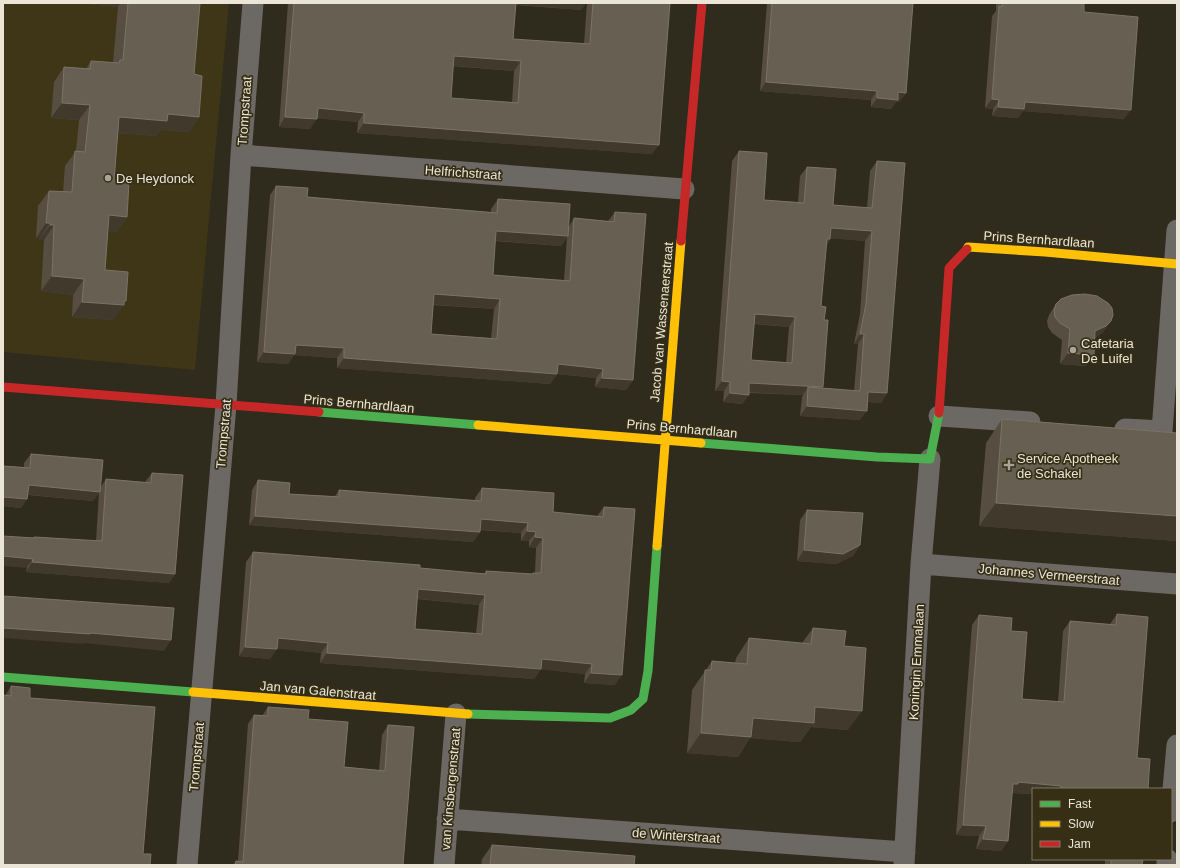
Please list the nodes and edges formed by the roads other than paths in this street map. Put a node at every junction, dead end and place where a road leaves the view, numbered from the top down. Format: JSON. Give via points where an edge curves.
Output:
{"nodes":[{"id":1,"x":253,"y":3,"type":"edge"},
{"id":2,"x":702,"y":3,"type":"edge"},
{"id":3,"x":241,"y":154,"type":"junction"},
{"id":4,"x":684,"y":189,"type":"junction"},
{"id":5,"x":1177,"y":230,"type":"edge"},
{"id":6,"x":1176,"y":264,"type":"edge"},
{"id":7,"x":3,"y":387,"type":"edge"},
{"id":8,"x":226,"y":405,"type":"junction"},
{"id":9,"x":939,"y":416,"type":"junction"},
{"id":10,"x":1051,"y":424,"type":"edge"},
{"id":11,"x":1107,"y":427,"type":"edge"},
{"id":12,"x":664,"y":440,"type":"junction"},
{"id":13,"x":930,"y":459,"type":"junction"},
{"id":14,"x":921,"y":564,"type":"junction"},
{"id":15,"x":1177,"y":584,"type":"edge"},
{"id":16,"x":3,"y":677,"type":"edge"},
{"id":17,"x":201,"y":694,"type":"junction"},
{"id":18,"x":631,"y":710,"type":"joint"},
{"id":19,"x":456,"y":714,"type":"junction"},
{"id":20,"x":1177,"y":745,"type":"edge"},
{"id":21,"x":1172,"y":801,"type":"edge"},
{"id":22,"x":447,"y":819,"type":"junction"},
{"id":23,"x":904,"y":858,"type":"edge"},
{"id":24,"x":187,"y":865,"type":"edge"},
{"id":25,"x":444,"y":865,"type":"edge"}],
"edges":[{"from":1,"to":3,"type":"street","name":"Trompstraat"},
{"from":2,"to":4,"type":"street","name":"Jacob van Wassenaerstraat"},
{"from":3,"to":4,"type":"street","name":"Helfrichstraat"},
{"from":3,"to":8,"type":"street","name":"Trompstraat"},
{"from":4,"to":12,"type":"street","name":"Jacob van Wassenaerstraat"},
{"from":5,"to":6,"type":"street"},
{"from":6,"to":9,"type":"street","name":"Prins Bernhardlaan","via":[[968,247],[949,268]]},
{"from":6,"to":11,"type":"street","via":[[1162,431]]},
{"from":7,"to":8,"type":"street","name":"Prins Bernhardlaan"},
{"from":8,"to":12,"type":"street","name":"Prins Bernhardlaan"},
{"from":8,"to":17,"type":"street","name":"Trompstraat"},
{"from":9,"to":10,"type":"street"},
{"from":9,"to":13,"type":"street","name":"Prins Bernhardlaan"},
{"from":12,"to":13,"type":"street","name":"Prins Bernhardlaan"},
{"from":12,"to":18,"type":"street","name":"Jacob van Wassenaerstraat","via":[[648,671],[643,699]]},
{"from":13,"to":14,"type":"street","name":"Koningin Emmalaan"},
{"from":14,"to":15,"type":"street","name":"Johannes Vermeerstraat"},
{"from":14,"to":23,"type":"street","name":"Koningin Emmalaan"},
{"from":16,"to":17,"type":"street","name":"Jan van Galenstraat"},
{"from":17,"to":19,"type":"street","name":"Jan van Galenstraat"},
{"from":17,"to":24,"type":"street","name":"Trompstraat"},
{"from":18,"to":19,"type":"street","name":"Jan van Galenstraat","via":[[610,718]]},
{"from":19,"to":22,"type":"street","name":"van Kinsbergenstraat"},
{"from":20,"to":21,"type":"street"},
{"from":22,"to":23,"type":"street","name":"de Winterstraat"},
{"from":22,"to":25,"type":"street","name":"van Kinsbergenstraat"}]}
